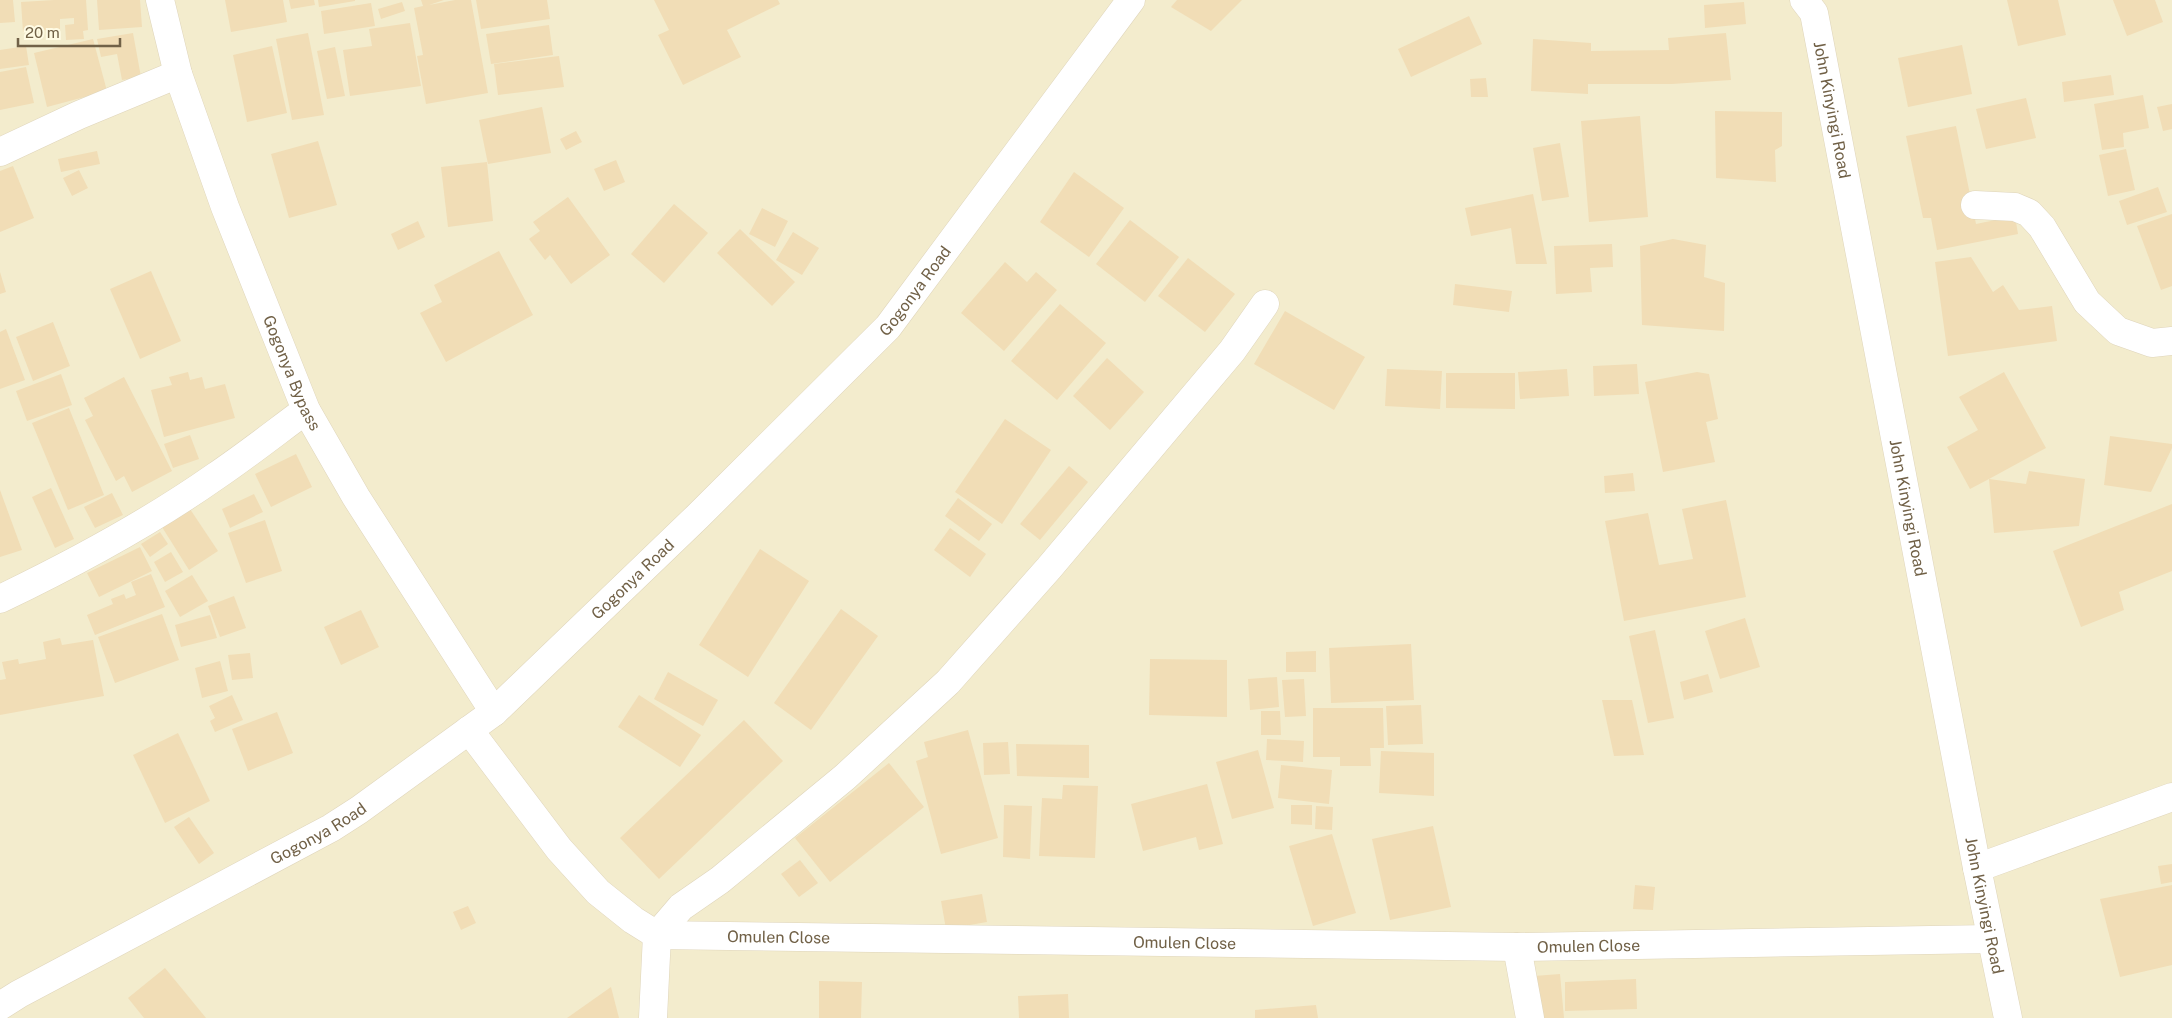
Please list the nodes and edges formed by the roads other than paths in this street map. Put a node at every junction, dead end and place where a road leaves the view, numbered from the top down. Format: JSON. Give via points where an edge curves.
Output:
{"nodes":[{"id":1,"x":160,"y":0,"type":"edge"},
{"id":2,"x":1131,"y":0,"type":"edge"},
{"id":3,"x":1804,"y":0,"type":"edge"},
{"id":4,"x":178,"y":74,"type":"junction"},
{"id":5,"x":0,"y":152,"type":"edge"},
{"id":6,"x":1975,"y":206,"type":"dead end"},
{"id":7,"x":1265,"y":304,"type":"dead end"},
{"id":8,"x":2172,"y":341,"type":"edge"},
{"id":9,"x":306,"y":410,"type":"junction"},
{"id":10,"x":0,"y":598,"type":"edge"},
{"id":11,"x":494,"y":712,"type":"junction"},
{"id":12,"x":469,"y":730,"type":"junction"},
{"id":13,"x":2172,"y":797,"type":"edge"},
{"id":14,"x":1977,"y":868,"type":"junction"},
{"id":15,"x":657,"y":934,"type":"junction"},
{"id":16,"x":1991,"y":938,"type":"junction"},
{"id":17,"x":1518,"y":947,"type":"junction"},
{"id":18,"x":0,"y":1006,"type":"edge"},
{"id":19,"x":653,"y":1018,"type":"edge"},
{"id":20,"x":1530,"y":1018,"type":"edge"},
{"id":21,"x":2008,"y":1018,"type":"edge"}],
"edges":[{"from":1,"to":4,"type":"street","name":"Gogonya Bypass"},
{"from":2,"to":11,"type":"street","name":"Gogonya Road","via":[[888,327],[697,518]]},
{"from":3,"to":14,"type":"street","name":"John Kinyingi Road","via":[[1814,13]]},
{"from":4,"to":5,"type":"street"},
{"from":4,"to":9,"type":"street","name":"Gogonya Bypass","via":[[225,207]]},
{"from":6,"to":8,"type":"street","via":[[2015,208],[2029,213],[2042,227],[2087,302],[2118,331],[2152,343]]},
{"from":7,"to":15,"type":"street","via":[[1232,351],[1050,568],[948,682],[846,777],[720,880],[681,907]]},
{"from":9,"to":10,"type":"street","via":[[216,477],[147,521]]},
{"from":9,"to":11,"type":"street","name":"Gogonya Bypass","via":[[356,497]]},
{"from":11,"to":12,"type":"street","name":"Gogonya Road"},
{"from":12,"to":15,"type":"street","name":"Omulen Close","via":[[559,849],[598,892],[633,920]]},
{"from":12,"to":18,"type":"street","name":"Gogonya Road","via":[[330,828]]},
{"from":13,"to":14,"type":"street"},
{"from":14,"to":16,"type":"street","name":"John Kinyingi Road"},
{"from":15,"to":17,"type":"street","name":"Omulen Close"},
{"from":15,"to":19,"type":"street"},
{"from":16,"to":17,"type":"street","name":"Omulen Close"},
{"from":16,"to":21,"type":"street","name":"John Kinyingi Road"},
{"from":17,"to":20,"type":"street"}]}
